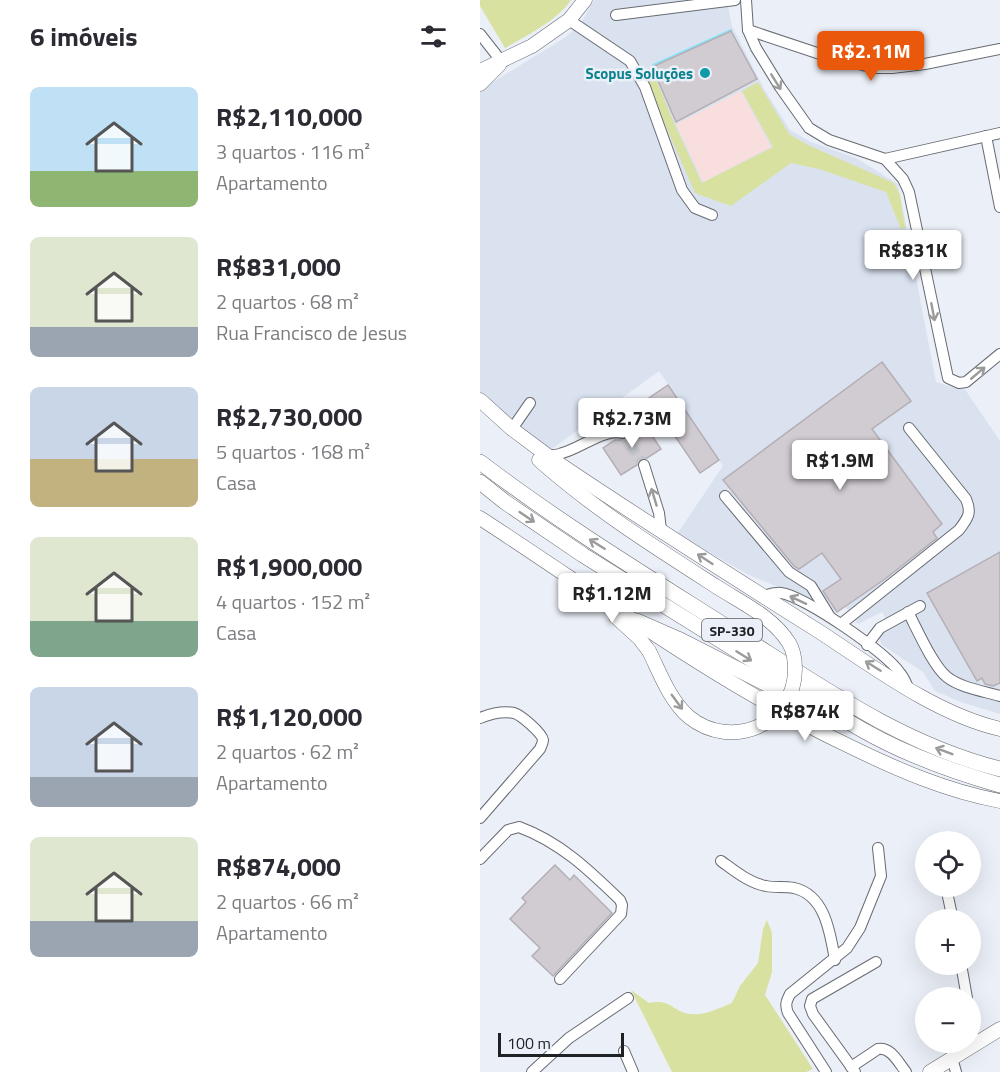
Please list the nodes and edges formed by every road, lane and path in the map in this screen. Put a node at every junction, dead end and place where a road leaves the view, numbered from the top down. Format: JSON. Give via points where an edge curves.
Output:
{"nodes":[{"id":1,"x":585,"y":0,"type":"edge"},
{"id":2,"x":735,"y":0,"type":"edge"},
{"id":3,"x":746,"y":0,"type":"edge"},
{"id":4,"x":616,"y":15,"type":"dead end"},
{"id":5,"x":569,"y":20,"type":"junction"},
{"id":6,"x":748,"y":30,"type":"junction"},
{"id":7,"x":480,"y":34,"type":"edge"},
{"id":8,"x":1000,"y":49,"type":"edge"},
{"id":9,"x":502,"y":62,"type":"junction"},
{"id":10,"x":480,"y":71,"type":"edge"},
{"id":11,"x":480,"y":84,"type":"edge"},
{"id":12,"x":1000,"y":134,"type":"edge"},
{"id":13,"x":986,"y":136,"type":"junction"},
{"id":14,"x":885,"y":159,"type":"junction"},
{"id":15,"x":1000,"y":207,"type":"edge"},
{"id":16,"x":712,"y":215,"type":"dead end"},
{"id":17,"x":1000,"y":354,"type":"edge"},
{"id":18,"x":480,"y":400,"type":"edge"},
{"id":19,"x":530,"y":404,"type":"dead end"},
{"id":20,"x":480,"y":411,"type":"edge"},
{"id":21,"x":909,"y":428,"type":"dead end"},
{"id":22,"x":512,"y":429,"type":"junction"},
{"id":23,"x":622,"y":433,"type":"dead end"},
{"id":24,"x":548,"y":456,"type":"junction"},
{"id":25,"x":480,"y":462,"type":"edge"},
{"id":26,"x":644,"y":465,"type":"tunnel mouth"},
{"id":27,"x":480,"y":482,"type":"edge"},
{"id":28,"x":725,"y":496,"type":"dead end"},
{"id":29,"x":480,"y":518,"type":"edge"},
{"id":30,"x":661,"y":530,"type":"junction"},
{"id":31,"x":763,"y":596,"type":"junction"},
{"id":32,"x":606,"y":600,"type":"junction"},
{"id":33,"x":920,"y":606,"type":"dead end"},
{"id":34,"x":908,"y":612,"type":"junction"},
{"id":35,"x":830,"y":618,"type":"junction"},
{"id":36,"x":636,"y":621,"type":"junction"},
{"id":37,"x":841,"y":624,"type":"junction"},
{"id":38,"x":867,"y":645,"type":"junction"},
{"id":39,"x":909,"y":689,"type":"junction"},
{"id":40,"x":1000,"y":696,"type":"edge"},
{"id":41,"x":838,"y":716,"type":"junction"},
{"id":42,"x":480,"y":718,"type":"edge"},
{"id":43,"x":1000,"y":729,"type":"edge"},
{"id":44,"x":1000,"y":769,"type":"edge"},
{"id":45,"x":1000,"y":785,"type":"edge"},
{"id":46,"x":1000,"y":801,"type":"edge"},
{"id":47,"x":480,"y":818,"type":"edge"},
{"id":48,"x":878,"y":848,"type":"dead end"},
{"id":49,"x":480,"y":859,"type":"edge"},
{"id":50,"x":722,"y":861,"type":"dead end"},
{"id":51,"x":835,"y":960,"type":"junction"},
{"id":52,"x":876,"y":962,"type":"dead end"},
{"id":53,"x":560,"y":979,"type":"dead end"},
{"id":54,"x":628,"y":998,"type":"dead end"},
{"id":55,"x":1000,"y":1029,"type":"edge"},
{"id":56,"x":981,"y":1039,"type":"edge"},
{"id":57,"x":624,"y":1051,"type":"dead end"},
{"id":58,"x":959,"y":1053,"type":"edge"},
{"id":59,"x":952,"y":1058,"type":"junction"},
{"id":60,"x":853,"y":1070,"type":"edge"},
{"id":61,"x":532,"y":1072,"type":"edge"},
{"id":62,"x":633,"y":1072,"type":"edge"},
{"id":63,"x":826,"y":1072,"type":"edge"},
{"id":64,"x":906,"y":1072,"type":"edge"},
{"id":65,"x":930,"y":1072,"type":"edge"},
{"id":66,"x":956,"y":1072,"type":"edge"}],
"edges":[{"from":1,"to":5,"type":"main road"},
{"from":2,"to":4,"type":"street"},
{"from":3,"to":6,"type":"street"},
{"from":5,"to":9,"type":"main road"},
{"from":5,"to":16,"type":"street","via":[[630,61],[645,87],[682,190],[695,208]]},
{"from":6,"to":8,"type":"street","via":[[874,68],[925,64]]},
{"from":6,"to":14,"type":"street","one_way":true,"via":[[809,128],[829,140]]},
{"from":7,"to":9,"type":"street"},
{"from":9,"to":10,"type":"main road"},
{"from":9,"to":11,"type":"main road"},
{"from":12,"to":13,"type":"street"},
{"from":13,"to":14,"type":"street"},
{"from":13,"to":15,"type":"street"},
{"from":14,"to":17,"type":"street","one_way":true,"via":[[903,178],[909,192],[948,378],[966,382]]},
{"from":18,"to":22,"type":"main road"},
{"from":19,"to":22,"type":"street"},
{"from":32,"to":20,"type":"main road","one_way":true,"bridge":true,"via":[[613,614],[649,651],[687,715],[709,729],[738,733],[758,728],[772,719],[789,698],[795,679],[795,659],[782,633],[763,616],[639,538]]},
{"from":21,"to":37,"type":"street","via":[[966,499],[969,518]]},
{"from":22,"to":24,"type":"main road"},
{"from":23,"to":24,"type":"street","via":[[608,434]]},
{"from":24,"to":30,"type":"main road"},
{"from":44,"to":25,"type":"highway","number":"SP-330","one_way":true,"via":[[910,738],[842,700],[554,516]]},
{"from":30,"to":26,"type":"street","one_way":true},
{"from":27,"to":41,"type":"highway","number":"SP-330","one_way":true,"via":[[583,555]]},
{"from":28,"to":35,"type":"street","via":[[789,572],[811,586]]},
{"from":29,"to":32,"type":"main road"},
{"from":31,"to":30,"type":"main road","one_way":true},
{"from":35,"to":31,"type":"street","one_way":true,"via":[[782,593]]},
{"from":39,"to":31,"type":"main road","one_way":true},
{"from":32,"to":36,"type":"main road"},
{"from":33,"to":34,"type":"street"},
{"from":34,"to":38,"type":"street","via":[[880,628]]},
{"from":34,"to":40,"type":"street","via":[[948,678]]},
{"from":35,"to":37,"type":"street"},
{"from":36,"to":41,"type":"highway","via":[[814,709]]},
{"from":36,"to":46,"type":"main road","via":[[768,704],[882,763],[932,783]]},
{"from":37,"to":38,"type":"street"},
{"from":38,"to":39,"type":"street","via":[[900,672]]},
{"from":39,"to":43,"type":"main road","via":[[961,716]]},
{"from":41,"to":45,"type":"highway","number":"SP-330","via":[[914,755]]},
{"from":42,"to":47,"type":"street","via":[[515,713],[542,736],[543,742]]},
{"from":48,"to":51,"type":"street","via":[[882,870],[875,895],[860,928]]},
{"from":49,"to":53,"type":"street","via":[[508,830],[519,827],[560,847],[620,900],[621,914]]},
{"from":50,"to":51,"type":"street","via":[[749,880],[810,895],[821,909]]},
{"from":51,"to":63,"type":"street","via":[[790,994],[786,1006]]},
{"from":52,"to":60,"type":"street","via":[[812,999],[810,1006]]},
{"from":54,"to":61,"type":"street","via":[[569,1038]]},
{"from":55,"to":56,"type":"main road"},
{"from":57,"to":62,"type":"street"},
{"from":58,"to":59,"type":"main road"},
{"from":59,"to":65,"type":"main road"},
{"from":59,"to":66,"type":"street"},
{"from":60,"to":64,"type":"street","via":[[883,1048]]}]}
